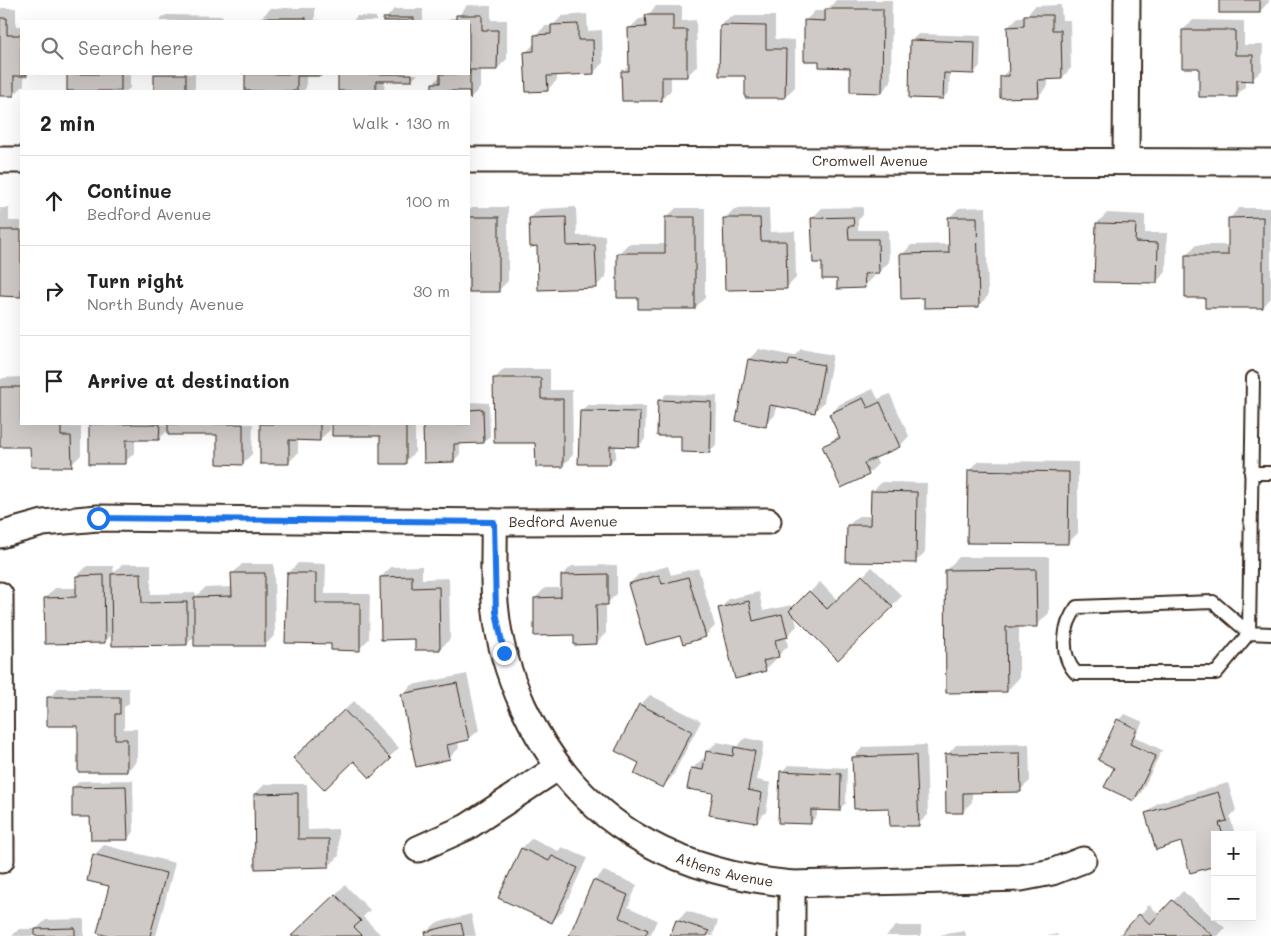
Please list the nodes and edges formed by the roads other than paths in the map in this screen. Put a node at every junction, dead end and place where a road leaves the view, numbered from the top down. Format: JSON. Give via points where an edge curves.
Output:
{"nodes":[{"id":1,"x":1127,"y":0,"type":"edge"},
{"id":2,"x":0,"y":160,"type":"edge"},
{"id":3,"x":20,"y":160,"type":"edge"},
{"id":4,"x":470,"y":160,"type":"edge"},
{"id":5,"x":1126,"y":160,"type":"junction"},
{"id":6,"x":1271,"y":162,"type":"edge"},
{"id":7,"x":1253,"y":378,"type":"dead end"},
{"id":8,"x":1252,"y":473,"type":"junction"},
{"id":9,"x":1271,"y":473,"type":"edge"},
{"id":10,"x":768,"y":521,"type":"dead end"},
{"id":11,"x":494,"y":522,"type":"junction"},
{"id":12,"x":0,"y":535,"type":"edge"},
{"id":13,"x":0,"y":595,"type":"edge"},
{"id":14,"x":1249,"y":633,"type":"junction"},
{"id":15,"x":1271,"y":634,"type":"edge"},
{"id":16,"x":557,"y":768,"type":"junction"},
{"id":17,"x":418,"y":849,"type":"dead end"},
{"id":18,"x":1,"y":860,"type":"dead end"},
{"id":19,"x":1083,"y":860,"type":"dead end"},
{"id":20,"x":792,"y":884,"type":"junction"},
{"id":21,"x":792,"y":936,"type":"edge"}],
"edges":[{"from":1,"to":5,"type":"street"},
{"from":2,"to":3,"type":"street"},
{"from":4,"to":5,"type":"street","name":"Cromwell Avenue"},
{"from":5,"to":6,"type":"street","name":"Cromwell Avenue"},
{"from":7,"to":8,"type":"lane"},
{"from":8,"to":9,"type":"lane"},
{"from":8,"to":14,"type":"lane"},
{"from":10,"to":11,"type":"street","name":"Bedford Avenue"},
{"from":11,"to":12,"type":"street","name":"Bedford Avenue","via":[[98,518],[43,523]]},
{"from":11,"to":16,"type":"street","name":"Athens Avenue","via":[[496,612],[504,653],[516,692]]},
{"from":13,"to":18,"type":"street"},
{"from":14,"to":14,"type":"lane","via":[[1213,602],[1100,605],[1077,607],[1068,618],[1065,648],[1070,667],[1076,673],[1216,672]]},
{"from":14,"to":15,"type":"lane"},
{"from":16,"to":17,"type":"street","via":[[467,827]]},
{"from":16,"to":20,"type":"street","name":"Athens Avenue","via":[[605,815],[642,840],[721,873],[756,881]]},
{"from":19,"to":20,"type":"street","name":"Athens Avenue","via":[[1052,872],[1021,878]]},
{"from":20,"to":21,"type":"street"}]}
